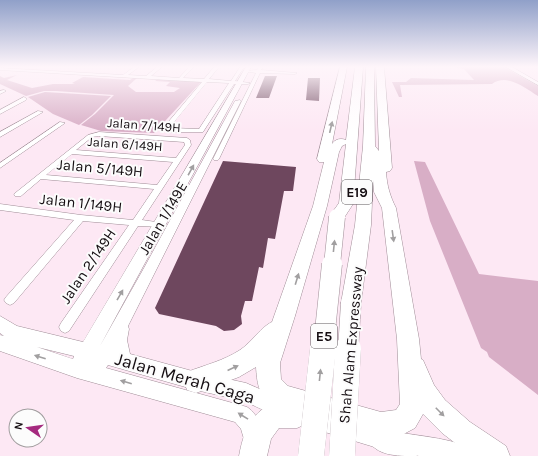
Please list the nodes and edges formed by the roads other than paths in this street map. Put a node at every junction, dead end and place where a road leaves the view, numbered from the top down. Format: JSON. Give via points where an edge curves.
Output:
{"nodes":[{"id":1,"x":199,"y":88,"type":"edge"},
{"id":2,"x":228,"y":88,"type":"edge"},
{"id":3,"x":240,"y":88,"type":"edge"},
{"id":4,"x":242,"y":88,"type":"edge"},
{"id":5,"x":244,"y":88,"type":"edge"},
{"id":6,"x":340,"y":88,"type":"edge"},
{"id":7,"x":351,"y":88,"type":"edge"},
{"id":8,"x":364,"y":88,"type":"edge"},
{"id":9,"x":365,"y":88,"type":"edge"},
{"id":10,"x":367,"y":88,"type":"edge"},
{"id":11,"x":381,"y":88,"type":"edge"},
{"id":12,"x":24,"y":100,"type":"dead end"},
{"id":13,"x":0,"y":112,"type":"edge"},
{"id":14,"x":40,"y":112,"type":"dead end"},
{"id":15,"x":62,"y":123,"type":"dead end"},
{"id":16,"x":0,"y":135,"type":"edge"},
{"id":17,"x":187,"y":140,"type":"joint"},
{"id":18,"x":342,"y":142,"type":"junction"},
{"id":19,"x":369,"y":146,"type":"junction"},
{"id":20,"x":70,"y":152,"type":"junction"},
{"id":21,"x":216,"y":159,"type":"dead end"},
{"id":22,"x":178,"y":160,"type":"junction"},
{"id":23,"x":0,"y":166,"type":"edge"},
{"id":24,"x":39,"y":177,"type":"junction"},
{"id":25,"x":159,"y":187,"type":"junction"},
{"id":26,"x":18,"y":194,"type":"dead end"},
{"id":27,"x":0,"y":207,"type":"edge"},
{"id":28,"x":389,"y":208,"type":"junction"},
{"id":29,"x":328,"y":211,"type":"junction"},
{"id":30,"x":81,"y":218,"type":"junction"},
{"id":31,"x":135,"y":222,"type":"junction"},
{"id":32,"x":160,"y":226,"type":"junction"},
{"id":33,"x":10,"y":300,"type":"dead end"},
{"id":34,"x":351,"y":303,"type":"junction"},
{"id":35,"x":126,"y":314,"type":"junction"},
{"id":36,"x":285,"y":316,"type":"junction"},
{"id":37,"x":0,"y":323,"type":"edge"},
{"id":38,"x":65,"y":327,"type":"dead end"},
{"id":39,"x":100,"y":329,"type":"junction"},
{"id":40,"x":408,"y":339,"type":"junction"},
{"id":41,"x":0,"y":344,"type":"edge"},
{"id":42,"x":63,"y":345,"type":"junction"},
{"id":43,"x":96,"y":353,"type":"junction"},
{"id":44,"x":122,"y":361,"type":"junction"},
{"id":45,"x":86,"y":371,"type":"junction"},
{"id":46,"x":196,"y":381,"type":"junction"},
{"id":47,"x":297,"y":415,"type":"junction"},
{"id":48,"x":381,"y":439,"type":"junction"},
{"id":49,"x":253,"y":454,"type":"edge"},
{"id":50,"x":311,"y":456,"type":"edge"},
{"id":51,"x":342,"y":456,"type":"edge"},
{"id":52,"x":403,"y":456,"type":"edge"},
{"id":53,"x":464,"y":456,"type":"edge"},
{"id":54,"x":496,"y":456,"type":"edge"}],
"edges":[{"from":1,"to":2,"type":"street","via":[[167,127],[171,130],[201,131]]},
{"from":32,"to":3,"type":"street","name":"Jalan 1/149E","one_way":true},
{"from":4,"to":35,"type":"street","name":"Jalan 1/149E","via":[[209,158]]},
{"from":5,"to":21,"type":"street"},
{"from":29,"to":6,"type":"highway","one_way":true,"via":[[316,191]]},
{"from":7,"to":18,"type":"highway","number":"E5"},
{"from":8,"to":29,"type":"highway","number":"E19","via":[[346,204]]},
{"from":9,"to":34,"type":"highway","number":"E19"},
{"from":10,"to":19,"type":"highway","name":"Shah Alam Expressway","number":"E5"},
{"from":11,"to":28,"type":"highway"},
{"from":12,"to":13,"type":"street"},
{"from":14,"to":16,"type":"street"},
{"from":15,"to":23,"type":"street"},
{"from":17,"to":20,"type":"street","name":"Jalan 7/149H","via":[[99,134],[90,136]]},
{"from":17,"to":22,"type":"street","name":"Jalan 2/149H","via":[[188,145]]},
{"from":18,"to":29,"type":"highway","number":"E5"},
{"from":18,"to":29,"type":"highway","via":[[333,152]]},
{"from":19,"to":28,"type":"highway","via":[[375,152],[378,161],[381,192]]},
{"from":19,"to":34,"type":"highway","name":"Shah Alam Expressway","number":"E5","via":[[364,225]]},
{"from":20,"to":22,"type":"street","name":"Jalan 6/149H"},
{"from":20,"to":24,"type":"street"},
{"from":22,"to":25,"type":"street","name":"Jalan 2/149H"},
{"from":24,"to":25,"type":"street","name":"Jalan 5/149H"},
{"from":24,"to":26,"type":"street"},
{"from":25,"to":31,"type":"street","name":"Jalan 2/149H"},
{"from":27,"to":30,"type":"street","name":"Jalan 1/149H"},
{"from":28,"to":40,"type":"highway","one_way":true},
{"from":36,"to":29,"type":"highway","one_way":true},
{"from":50,"to":29,"type":"highway","name":"Shah Alam Expressway","number":"E5","one_way":true,"bridge":true},
{"from":30,"to":31,"type":"street","name":"Jalan 1/149H"},
{"from":30,"to":33,"type":"street"},
{"from":31,"to":32,"type":"street","name":"Jalan 1/149H"},
{"from":31,"to":38,"type":"street","name":"Jalan 2/149H"},
{"from":39,"to":32,"type":"street","name":"Jalan 1/149E","one_way":true},
{"from":34,"to":51,"type":"highway","name":"Shah Alam Expressway","number":"E5","bridge":true},
{"from":35,"to":43,"type":"street","name":"Jalan 1/149E"},
{"from":35,"to":44,"type":"street","via":[[119,334]]},
{"from":36,"to":40,"type":"highway","via":[[268,363],[269,383],[275,392],[299,402],[381,424],[399,423],[411,412],[413,397]]},
{"from":46,"to":36,"type":"highway","one_way":true,"via":[[243,364],[258,352]]},
{"from":37,"to":42,"type":"street","name":"Jalan Merah Caga","via":[[13,333]]},
{"from":39,"to":42,"type":"street","via":[[83,340]]},
{"from":39,"to":43,"type":"street","name":"Jalan 1/149E"},
{"from":40,"to":54,"type":"highway","one_way":true,"via":[[419,380],[431,403],[447,419]]},
{"from":45,"to":41,"type":"street","name":"Jalan Merah Caga","one_way":true},
{"from":42,"to":43,"type":"street","name":"Jalan Merah Caga"},
{"from":43,"to":44,"type":"street","name":"Jalan Merah Caga"},
{"from":43,"to":45,"type":"street","name":"Jalan 1/149E"},
{"from":44,"to":46,"type":"street","name":"Jalan Merah Caga"},
{"from":49,"to":45,"type":"street","name":"Jalan Merah Caga","one_way":true,"via":[[251,424],[240,414]]},
{"from":46,"to":47,"type":"street","name":"Jalan Merah Caga","via":[[246,392]]},
{"from":47,"to":48,"type":"street","name":"Jalan Merah Caga"},
{"from":47,"to":49,"type":"highway","via":[[280,414],[273,417],[263,426]]},
{"from":48,"to":52,"type":"highway"},
{"from":48,"to":53,"type":"street","name":"Jalan Merah Caga"}]}
